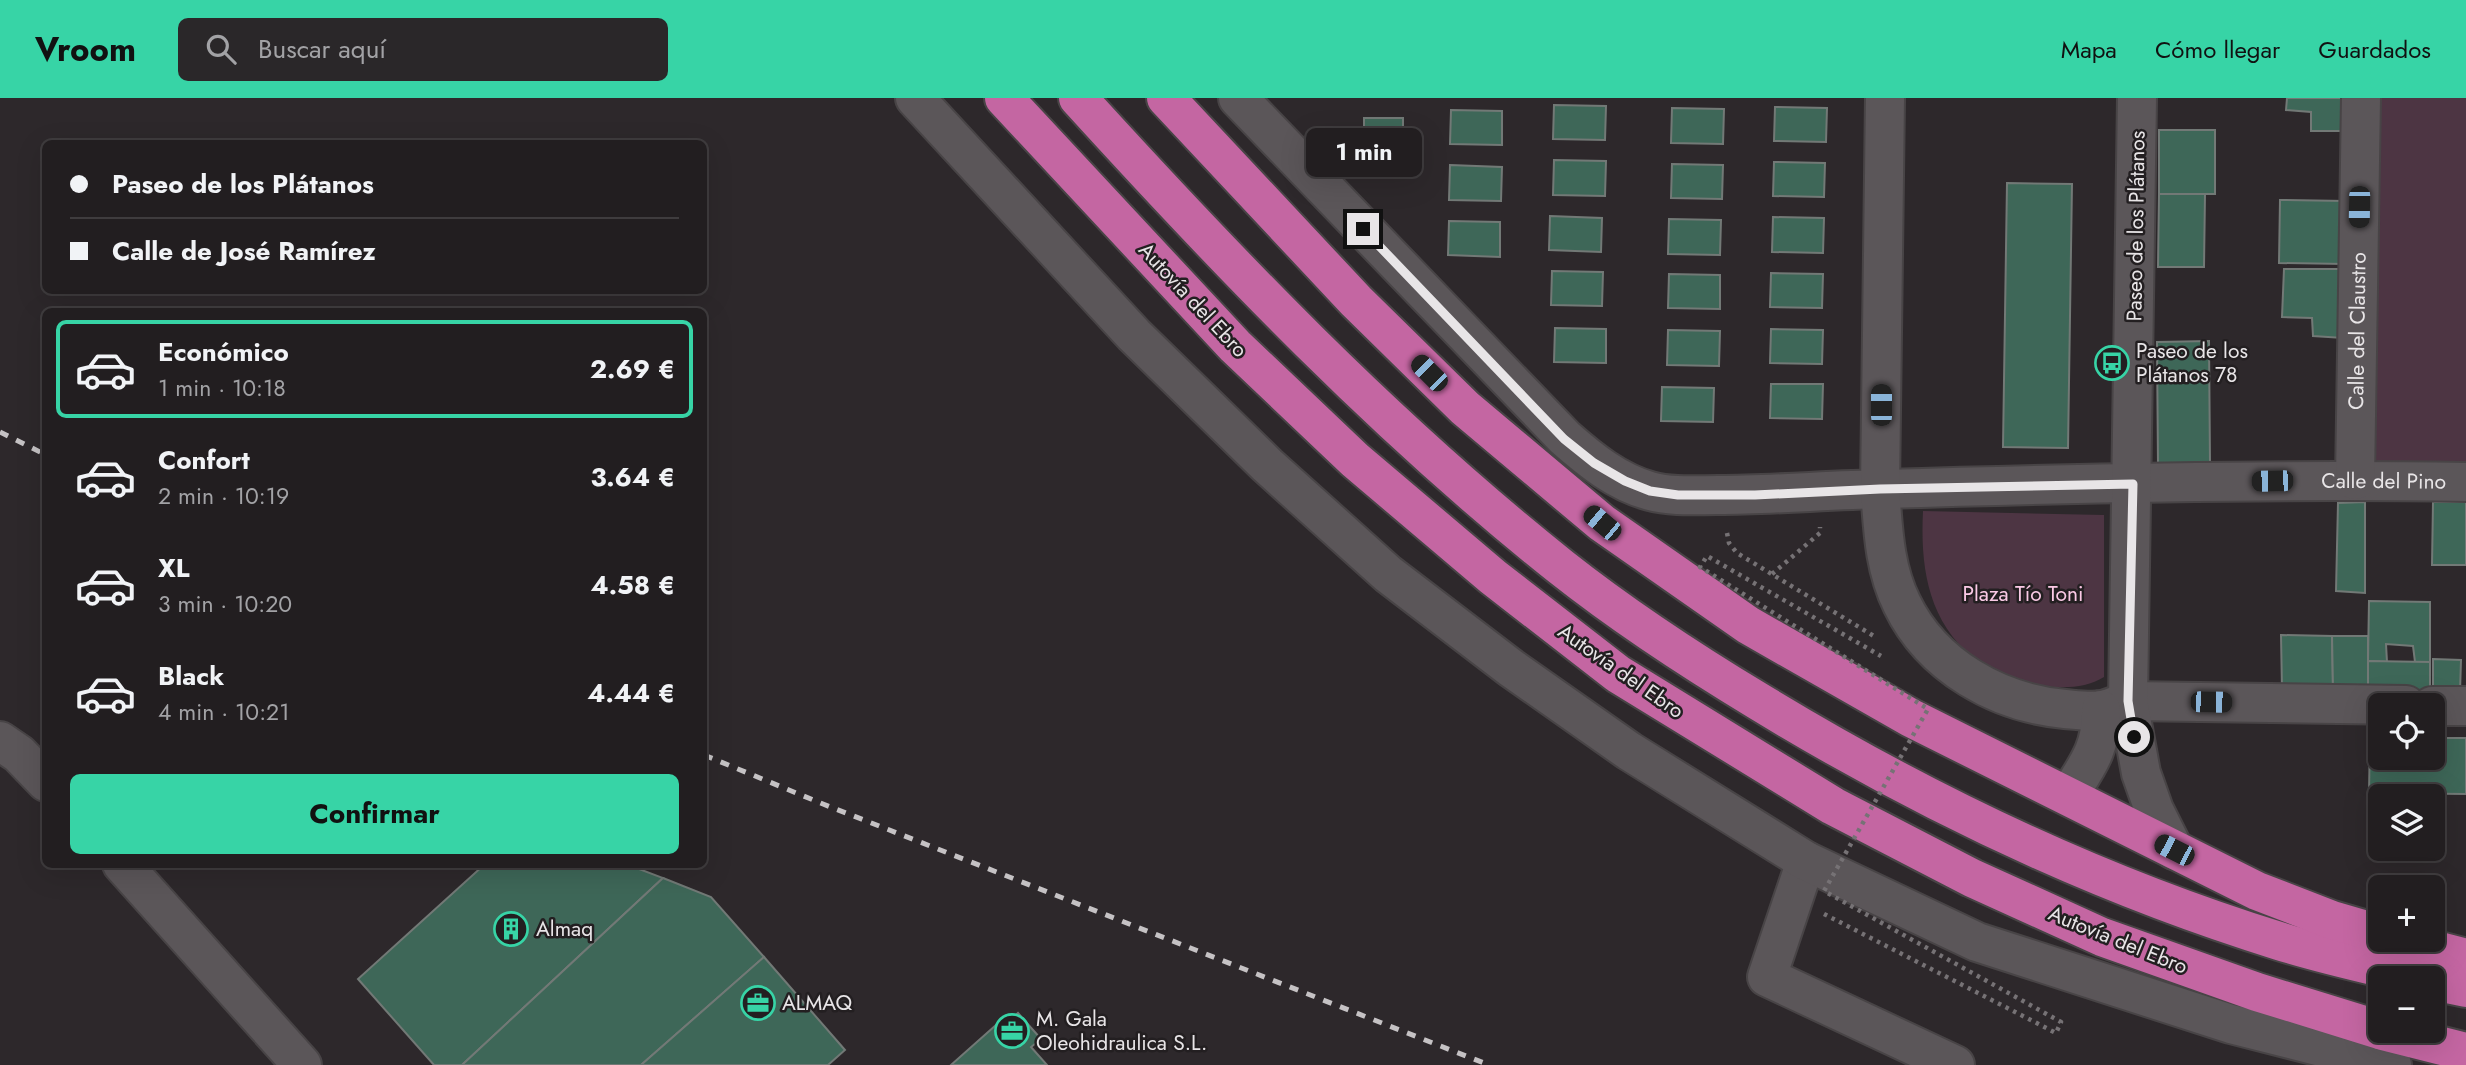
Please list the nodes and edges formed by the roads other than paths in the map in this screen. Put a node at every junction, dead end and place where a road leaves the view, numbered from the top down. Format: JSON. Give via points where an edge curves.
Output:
{"nodes":[{"id":1,"x":915,"y":98,"type":"edge"},
{"id":2,"x":1004,"y":98,"type":"edge"},
{"id":3,"x":1077,"y":98,"type":"edge"},
{"id":4,"x":1166,"y":98,"type":"edge"},
{"id":5,"x":1885,"y":98,"type":"edge"},
{"id":6,"x":2137,"y":98,"type":"edge"},
{"id":7,"x":2361,"y":98,"type":"edge"},
{"id":8,"x":1254,"y":103,"type":"edge"},
{"id":9,"x":2355,"y":480,"type":"junction"},
{"id":10,"x":2466,"y":482,"type":"edge"},
{"id":11,"x":2133,"y":484,"type":"junction"},
{"id":12,"x":1880,"y":489,"type":"junction"},
{"id":13,"x":2368,"y":705,"type":"edge"},
{"id":14,"x":2115,"y":706,"type":"junction"},
{"id":15,"x":2445,"y":706,"type":"edge"},
{"id":16,"x":2466,"y":706,"type":"edge"},
{"id":17,"x":0,"y":741,"type":"edge"},
{"id":18,"x":42,"y":778,"type":"edge"},
{"id":19,"x":2068,"y":796,"type":"junction"},
{"id":20,"x":2174,"y":850,"type":"junction"},
{"id":21,"x":1806,"y":861,"type":"junction"},
{"id":22,"x":126,"y":868,"type":"edge"},
{"id":23,"x":2368,"y":930,"type":"edge"},
{"id":24,"x":2443,"y":952,"type":"edge"},
{"id":25,"x":2466,"y":958,"type":"edge"},
{"id":26,"x":2375,"y":966,"type":"edge"},
{"id":27,"x":2445,"y":984,"type":"edge"},
{"id":28,"x":2466,"y":988,"type":"edge"},
{"id":29,"x":2368,"y":1026,"type":"edge"},
{"id":30,"x":2432,"y":1043,"type":"edge"},
{"id":31,"x":2466,"y":1052,"type":"edge"},
{"id":32,"x":302,"y":1065,"type":"edge"},
{"id":33,"x":1955,"y":1065,"type":"edge"},
{"id":34,"x":2392,"y":1065,"type":"edge"}],
"edges":[{"from":1,"to":21,"type":"street","via":[[1134,335],[1388,574],[1629,751]]},
{"from":2,"to":29,"type":"highway","name":"Autovía del Ebro","via":[[1235,346],[1355,460],[1493,577],[1618,674],[1833,806],[1972,878],[2102,937]]},
{"from":3,"to":26,"type":"highway","via":[[1225,257],[1449,474],[1564,569],[1691,660],[1905,786],[2013,840],[2126,888],[2280,942]]},
{"from":4,"to":19,"type":"highway","via":[[1356,301],[1465,408],[1602,523],[1748,625],[1911,718]]},
{"from":5,"to":12,"type":"street"},
{"from":6,"to":11,"type":"street","name":"Paseo de los Plátanos"},
{"from":7,"to":9,"type":"street","name":"Calle del Claustro"},
{"from":8,"to":12,"type":"street","name":"Calle del Pino","via":[[1564,439],[1594,463],[1650,491],[1678,495]]},
{"from":9,"to":10,"type":"street","name":"Calle del Pino"},
{"from":9,"to":11,"type":"street","name":"Calle del Pino"},
{"from":11,"to":12,"type":"street","name":"Calle del Pino"},
{"from":11,"to":14,"type":"street","name":"Paseo de los Plátanos"},
{"from":12,"to":14,"type":"street","via":[[1893,582],[1902,605],[1933,649],[1980,685],[2013,700],[2044,707]]},
{"from":13,"to":14,"type":"street"},
{"from":14,"to":19,"type":"street","via":[[2095,753]]},
{"from":14,"to":20,"type":"street","name":"Paseo de los Plátanos"},
{"from":15,"to":16,"type":"street"},
{"from":17,"to":18,"type":"street"},
{"from":19,"to":20,"type":"highway"},
{"from":20,"to":23,"type":"highway","via":[[2257,891]]},
{"from":21,"to":33,"type":"street","via":[[1767,977]]},
{"from":21,"to":34,"type":"street","via":[[1977,942],[2231,1024]]},
{"from":22,"to":32,"type":"street"},
{"from":24,"to":25,"type":"highway"},
{"from":27,"to":28,"type":"highway"},
{"from":30,"to":31,"type":"highway","name":"Autovía del Ebro"}]}
